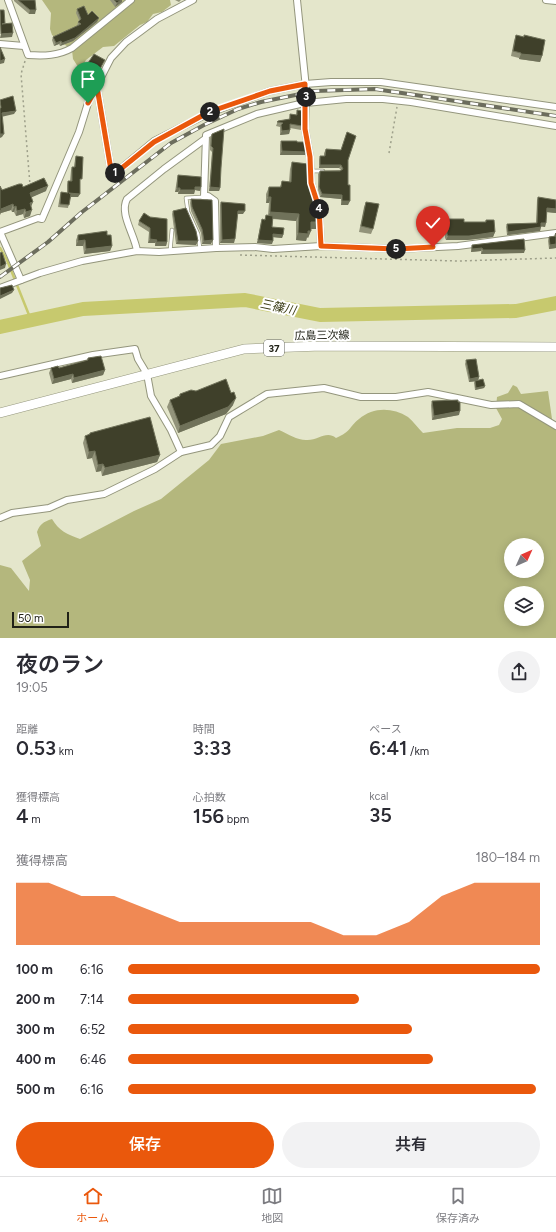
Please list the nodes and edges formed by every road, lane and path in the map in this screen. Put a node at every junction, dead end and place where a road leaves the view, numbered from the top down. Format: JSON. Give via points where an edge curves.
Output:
{"nodes":[{"id":1,"x":8,"y":0,"type":"edge"},
{"id":2,"x":131,"y":0,"type":"edge"},
{"id":3,"x":193,"y":0,"type":"edge"},
{"id":4,"x":297,"y":0,"type":"edge"},
{"id":5,"x":546,"y":0,"type":"edge"},
{"id":6,"x":556,"y":1,"type":"edge"},
{"id":7,"x":0,"y":44,"type":"edge"},
{"id":8,"x":24,"y":46,"type":"junction"},
{"id":9,"x":28,"y":55,"type":"junction"},
{"id":10,"x":305,"y":84,"type":"junction"},
{"id":11,"x":97,"y":87,"type":"junction"},
{"id":12,"x":398,"y":101,"type":"junction"},
{"id":13,"x":303,"y":104,"type":"junction"},
{"id":14,"x":556,"y":107,"type":"edge"},
{"id":15,"x":556,"y":126,"type":"edge"},
{"id":16,"x":205,"y":140,"type":"junction"},
{"id":17,"x":389,"y":153,"type":"dead end"},
{"id":18,"x":311,"y":171,"type":"junction"},
{"id":19,"x":325,"y":171,"type":"edge"},
{"id":20,"x":30,"y":190,"type":"edge"},
{"id":21,"x":204,"y":196,"type":"junction"},
{"id":22,"x":172,"y":230,"type":"dead end"},
{"id":23,"x":556,"y":233,"type":"edge"},
{"id":24,"x":321,"y":246,"type":"junction"},
{"id":25,"x":216,"y":248,"type":"junction"},
{"id":26,"x":200,"y":250,"type":"junction"},
{"id":27,"x":137,"y":251,"type":"junction"},
{"id":28,"x":170,"y":252,"type":"junction"},
{"id":29,"x":236,"y":254,"type":"dead end"},
{"id":30,"x":556,"y":258,"type":"edge"},
{"id":31,"x":21,"y":280,"type":"junction"},
{"id":32,"x":0,"y":288,"type":"edge"},
{"id":33,"x":556,"y":347,"type":"edge"},
{"id":34,"x":147,"y":374,"type":"junction"},
{"id":35,"x":0,"y":376,"type":"edge"},
{"id":36,"x":0,"y":414,"type":"edge"},
{"id":37,"x":556,"y":426,"type":"edge"},
{"id":38,"x":181,"y":452,"type":"junction"},
{"id":39,"x":0,"y":518,"type":"edge"}],
"edges":[{"from":1,"to":8,"type":"street"},
{"from":2,"to":9,"type":"street","via":[[65,52],[44,56]]},
{"from":3,"to":11,"type":"street","via":[[158,19],[126,42],[111,58]]},
{"from":4,"to":10,"type":"street"},
{"from":5,"to":6,"type":"street"},
{"from":7,"to":8,"type":"street"},
{"from":8,"to":9,"type":"street"},
{"from":9,"to":20,"type":"path","via":[[21,74]]},
{"from":10,"to":11,"type":"street","via":[[270,91],[209,112],[154,142],[112,176]]},
{"from":10,"to":13,"type":"street"},
{"from":10,"to":14,"type":"street","via":[[381,82],[445,89]]},
{"from":11,"to":31,"type":"street","via":[[88,103],[80,132],[42,219],[38,218],[0,232]]},
{"from":12,"to":13,"type":"street","via":[[364,98]]},
{"from":12,"to":15,"type":"street"},
{"from":12,"to":17,"type":"path"},
{"from":13,"to":16,"type":"street","via":[[241,119],[206,135]]},
{"from":13,"to":18,"type":"street"},
{"from":16,"to":21,"type":"street"},
{"from":16,"to":27,"type":"street","via":[[164,168],[127,199],[126,215]]},
{"from":18,"to":19,"type":"lane"},
{"from":18,"to":24,"type":"street","via":[[311,183],[319,208]]},
{"from":21,"to":25,"type":"street","via":[[215,201]]},
{"from":21,"to":26,"type":"lane","via":[[186,198],[188,212],[198,234]]},
{"from":22,"to":28,"type":"lane"},
{"from":23,"to":24,"type":"street","via":[[458,246],[396,249]]},
{"from":24,"to":25,"type":"street","via":[[273,249]]},
{"from":25,"to":26,"type":"street"},
{"from":26,"to":28,"type":"street"},
{"from":27,"to":28,"type":"street"},
{"from":27,"to":31,"type":"street","via":[[82,261]]},
{"from":29,"to":30,"type":"path","via":[[458,261]]},
{"from":31,"to":32,"type":"street"},
{"from":33,"to":34,"type":"main road","name":"広島三次線","number":"37","via":[[321,346],[244,349]]},
{"from":34,"to":35,"type":"street","via":[[135,349],[93,354]]},
{"from":34,"to":36,"type":"main road","name":"広島三次線","number":"37"},
{"from":34,"to":38,"type":"street","via":[[151,396]]},
{"from":37,"to":38,"type":"street","via":[[524,406],[514,403],[491,405],[428,392],[396,397],[357,397],[324,388],[310,388],[297,392],[267,394],[258,398],[229,417],[220,436],[211,445]]},
{"from":38,"to":39,"type":"street","via":[[155,469],[104,494],[66,500],[49,508],[12,513]]}]}
